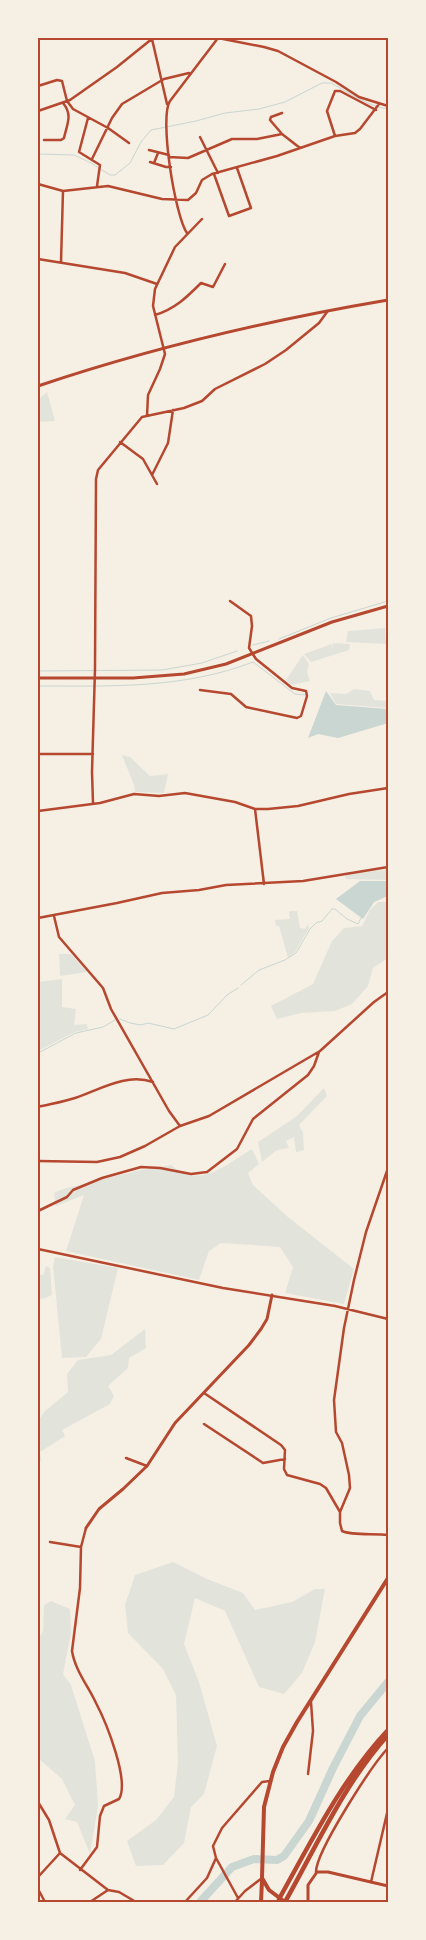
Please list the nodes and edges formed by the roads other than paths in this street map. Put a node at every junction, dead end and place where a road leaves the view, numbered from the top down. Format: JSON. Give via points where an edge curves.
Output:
{"nodes":[{"id":1,"x":152,"y":38,"type":"edge"},
{"id":2,"x":218,"y":38,"type":"edge"},
{"id":3,"x":191,"y":73,"type":"junction"},
{"id":4,"x":163,"y":80,"type":"junction"},
{"id":5,"x":38,"y":86,"type":"edge"},
{"id":6,"x":67,"y":101,"type":"junction"},
{"id":7,"x":62,"y":103,"type":"junction"},
{"id":8,"x":380,"y":104,"type":"junction"},
{"id":9,"x":168,"y":105,"type":"junction"},
{"id":10,"x":388,"y":106,"type":"edge"},
{"id":11,"x":376,"y":110,"type":"junction"},
{"id":12,"x":38,"y":111,"type":"edge"},
{"id":13,"x":282,"y":113,"type":"dead end"},
{"id":14,"x":88,"y":117,"type":"junction"},
{"id":15,"x":108,"y":128,"type":"junction"},
{"id":16,"x":282,"y":134,"type":"junction"},
{"id":17,"x":335,"y":136,"type":"junction"},
{"id":18,"x":200,"y":137,"type":"dead end"},
{"id":19,"x":44,"y":140,"type":"dead end"},
{"id":20,"x":129,"y":142,"type":"dead end"},
{"id":21,"x":300,"y":148,"type":"junction"},
{"id":22,"x":149,"y":150,"type":"dead end"},
{"id":23,"x":207,"y":150,"type":"junction"},
{"id":24,"x":158,"y":152,"type":"junction"},
{"id":25,"x":169,"y":156,"type":"junction"},
{"id":26,"x":92,"y":159,"type":"junction"},
{"id":27,"x":150,"y":162,"type":"dead end"},
{"id":28,"x":154,"y":163,"type":"junction"},
{"id":29,"x":171,"y":167,"type":"junction"},
{"id":30,"x":237,"y":168,"type":"junction"},
{"id":31,"x":216,"y":173,"type":"junction"},
{"id":32,"x":38,"y":184,"type":"edge"},
{"id":33,"x":97,"y":186,"type":"junction"},
{"id":34,"x":63,"y":191,"type":"junction"},
{"id":35,"x":176,"y":199,"type":"junction"},
{"id":36,"x":202,"y":219,"type":"dead end"},
{"id":37,"x":186,"y":233,"type":"junction"},
{"id":38,"x":38,"y":259,"type":"edge"},
{"id":39,"x":61,"y":262,"type":"junction"},
{"id":40,"x":225,"y":264,"type":"dead end"},
{"id":41,"x":157,"y":284,"type":"junction"},
{"id":42,"x":388,"y":300,"type":"edge"},
{"id":43,"x":327,"y":312,"type":"junction"},
{"id":44,"x":155,"y":315,"type":"junction"},
{"id":45,"x":163,"y":349,"type":"junction"},
{"id":46,"x":38,"y":386,"type":"edge"},
{"id":47,"x":174,"y":410,"type":"junction"},
{"id":48,"x":147,"y":416,"type":"junction"},
{"id":49,"x":120,"y":442,"type":"junction"},
{"id":50,"x":152,"y":476,"type":"junction"},
{"id":51,"x":157,"y":484,"type":"dead end"},
{"id":52,"x":230,"y":601,"type":"dead end"},
{"id":53,"x":388,"y":606,"type":"edge"},
{"id":54,"x":252,"y":654,"type":"junction"},
{"id":55,"x":95,"y":674,"type":"junction"},
{"id":56,"x":38,"y":678,"type":"edge"},
{"id":57,"x":200,"y":690,"type":"dead end"},
{"id":58,"x":38,"y":754,"type":"edge"},
{"id":59,"x":93,"y":754,"type":"junction"},
{"id":60,"x":388,"y":788,"type":"edge"},
{"id":61,"x":94,"y":803,"type":"junction"},
{"id":62,"x":255,"y":809,"type":"junction"},
{"id":63,"x":38,"y":811,"type":"edge"},
{"id":64,"x":388,"y":867,"type":"edge"},
{"id":65,"x":264,"y":884,"type":"junction"},
{"id":66,"x":54,"y":916,"type":"junction"},
{"id":67,"x":38,"y":918,"type":"edge"},
{"id":68,"x":388,"y":992,"type":"edge"},
{"id":69,"x":320,"y":1051,"type":"junction"},
{"id":70,"x":154,"y":1082,"type":"junction"},
{"id":71,"x":38,"y":1107,"type":"edge"},
{"id":72,"x":180,"y":1126,"type":"junction"},
{"id":73,"x":38,"y":1161,"type":"edge"},
{"id":74,"x":388,"y":1168,"type":"edge"},
{"id":75,"x":38,"y":1211,"type":"edge"},
{"id":76,"x":38,"y":1249,"type":"edge"},
{"id":77,"x":272,"y":1294,"type":"junction"},
{"id":78,"x":347,"y":1309,"type":"junction"},
{"id":79,"x":388,"y":1319,"type":"edge"},
{"id":80,"x":204,"y":1393,"type":"junction"},
{"id":81,"x":204,"y":1424,"type":"dead end"},
{"id":82,"x":126,"y":1458,"type":"dead end"},
{"id":83,"x":285,"y":1459,"type":"junction"},
{"id":84,"x":147,"y":1466,"type":"junction"},
{"id":85,"x":340,"y":1512,"type":"junction"},
{"id":86,"x":86,"y":1528,"type":"joint"},
{"id":87,"x":388,"y":1535,"type":"edge"},
{"id":88,"x":50,"y":1542,"type":"dead end"},
{"id":89,"x":81,"y":1547,"type":"junction"},
{"id":90,"x":388,"y":1578,"type":"edge"},
{"id":91,"x":310,"y":1701,"type":"junction"},
{"id":92,"x":388,"y":1730,"type":"edge"},
{"id":93,"x":388,"y":1735,"type":"edge"},
{"id":94,"x":388,"y":1748,"type":"edge"},
{"id":95,"x":308,"y":1774,"type":"dead end"},
{"id":96,"x":270,"y":1781,"type":"junction"},
{"id":97,"x":38,"y":1802,"type":"edge"},
{"id":98,"x":388,"y":1809,"type":"edge"},
{"id":99,"x":60,"y":1853,"type":"junction"},
{"id":100,"x":216,"y":1858,"type":"junction"},
{"id":101,"x":80,"y":1870,"type":"junction"},
{"id":102,"x":316,"y":1872,"type":"junction"},
{"id":103,"x":38,"y":1877,"type":"edge"},
{"id":104,"x":262,"y":1878,"type":"junction"},
{"id":105,"x":371,"y":1882,"type":"junction"},
{"id":106,"x":388,"y":1886,"type":"edge"},
{"id":107,"x":38,"y":1889,"type":"edge"},
{"id":108,"x":108,"y":1890,"type":"junction"},
{"id":109,"x":238,"y":1898,"type":"junction"},
{"id":110,"x":278,"y":1901,"type":"edge"},
{"id":111,"x":45,"y":1902,"type":"edge"},
{"id":112,"x":90,"y":1902,"type":"edge"},
{"id":113,"x":136,"y":1902,"type":"edge"},
{"id":114,"x":186,"y":1902,"type":"edge"},
{"id":115,"x":234,"y":1902,"type":"edge"},
{"id":116,"x":261,"y":1902,"type":"edge"},
{"id":117,"x":285,"y":1902,"type":"edge"},
{"id":118,"x":308,"y":1902,"type":"edge"}],
"edges":[{"from":1,"to":4,"type":"street"},
{"from":1,"to":6,"type":"street"},
{"from":2,"to":3,"type":"street"},
{"from":2,"to":8,"type":"street","via":[[278,51],[360,97]]},
{"from":3,"to":4,"type":"street"},
{"from":3,"to":9,"type":"street"},
{"from":4,"to":9,"type":"street"},
{"from":4,"to":15,"type":"street","via":[[122,104]]},
{"from":5,"to":6,"type":"street","via":[[60,80]]},
{"from":6,"to":7,"type":"street"},
{"from":6,"to":14,"type":"street","via":[[73,109]]},
{"from":7,"to":12,"type":"street"},
{"from":7,"to":19,"type":"street","via":[[70,114],[64,138]]},
{"from":8,"to":10,"type":"street"},
{"from":8,"to":11,"type":"street"},
{"from":9,"to":25,"type":"street"},
{"from":11,"to":17,"type":"street","via":[[358,132]]},
{"from":11,"to":17,"type":"street","via":[[340,90],[335,91],[327,111]]},
{"from":13,"to":16,"type":"street","via":[[270,120]]},
{"from":14,"to":15,"type":"street"},
{"from":14,"to":26,"type":"street","via":[[79,152]]},
{"from":15,"to":20,"type":"street"},
{"from":15,"to":26,"type":"street"},
{"from":16,"to":21,"type":"street"},
{"from":16,"to":23,"type":"street","via":[[232,140]]},
{"from":17,"to":21,"type":"street"},
{"from":18,"to":23,"type":"street"},
{"from":21,"to":30,"type":"street"},
{"from":22,"to":24,"type":"street"},
{"from":23,"to":25,"type":"street","via":[[188,158]]},
{"from":23,"to":31,"type":"street"},
{"from":24,"to":25,"type":"street"},
{"from":24,"to":28,"type":"street"},
{"from":25,"to":29,"type":"street"},
{"from":26,"to":33,"type":"street","via":[[100,165]]},
{"from":27,"to":28,"type":"street"},
{"from":28,"to":29,"type":"street"},
{"from":29,"to":35,"type":"street"},
{"from":30,"to":31,"type":"street"},
{"from":30,"to":31,"type":"street","via":[[252,208],[229,216]]},
{"from":31,"to":35,"type":"street","via":[[202,180],[191,199]]},
{"from":32,"to":34,"type":"street"},
{"from":33,"to":34,"type":"street"},
{"from":33,"to":35,"type":"street","via":[[113,186],[162,199]]},
{"from":34,"to":39,"type":"street"},
{"from":35,"to":37,"type":"street"},
{"from":36,"to":37,"type":"street"},
{"from":37,"to":41,"type":"street","via":[[175,247]]},
{"from":38,"to":39,"type":"street"},
{"from":39,"to":41,"type":"street","via":[[125,273]]},
{"from":40,"to":44,"type":"street","via":[[214,286],[201,283],[174,307]]},
{"from":41,"to":44,"type":"street","via":[[153,300]]},
{"from":42,"to":43,"type":"street"},
{"from":43,"to":45,"type":"street"},
{"from":43,"to":47,"type":"street","via":[[319,323],[265,364],[215,389],[202,401]]},
{"from":44,"to":45,"type":"street"},
{"from":45,"to":46,"type":"street"},
{"from":45,"to":48,"type":"street","via":[[163,363],[148,395]]},
{"from":47,"to":48,"type":"street"},
{"from":47,"to":50,"type":"street","via":[[168,443]]},
{"from":48,"to":49,"type":"street","via":[[138,420]]},
{"from":49,"to":50,"type":"street","via":[[143,459]]},
{"from":49,"to":55,"type":"street","via":[[99,467],[96,476]]},
{"from":50,"to":51,"type":"street"},
{"from":52,"to":54,"type":"street","via":[[251,616],[249,648]]},
{"from":53,"to":54,"type":"street","via":[[332,622]]},
{"from":54,"to":55,"type":"street","via":[[216,667],[170,676],[133,678]]},
{"from":54,"to":57,"type":"street","via":[[292,688],[306,691],[299,718],[251,708],[230,694]]},
{"from":55,"to":56,"type":"street"},
{"from":55,"to":59,"type":"street"},
{"from":58,"to":59,"type":"street"},
{"from":59,"to":61,"type":"street"},
{"from":60,"to":62,"type":"street","via":[[298,806]]},
{"from":61,"to":62,"type":"street","via":[[134,794],[185,793]]},
{"from":61,"to":63,"type":"street"},
{"from":62,"to":65,"type":"street"},
{"from":64,"to":65,"type":"street"},
{"from":65,"to":66,"type":"street","via":[[162,892]]},
{"from":66,"to":67,"type":"street"},
{"from":66,"to":70,"type":"street","via":[[59,937],[100,984]]},
{"from":68,"to":69,"type":"street"},
{"from":69,"to":72,"type":"street","via":[[209,1116]]},
{"from":69,"to":75,"type":"street","via":[[308,1075],[253,1119],[237,1149],[207,1172],[191,1174],[141,1167],[73,1190],[67,1197]]},
{"from":70,"to":71,"type":"street","via":[[135,1078]]},
{"from":70,"to":72,"type":"street"},
{"from":72,"to":73,"type":"street","via":[[120,1157],[97,1162]]},
{"from":74,"to":78,"type":"street","via":[[366,1232]]},
{"from":76,"to":77,"type":"street","via":[[223,1288]]},
{"from":77,"to":78,"type":"street"},
{"from":77,"to":80,"type":"street","via":[[262,1329]]},
{"from":78,"to":79,"type":"street"},
{"from":78,"to":85,"type":"street","via":[[334,1400],[336,1432],[342,1443],[350,1488]]},
{"from":80,"to":83,"type":"street","via":[[281,1445]]},
{"from":80,"to":84,"type":"street","via":[[175,1423]]},
{"from":81,"to":83,"type":"street","via":[[263,1464]]},
{"from":82,"to":84,"type":"street"},
{"from":83,"to":85,"type":"street","via":[[287,1476],[326,1488]]},
{"from":84,"to":86,"type":"street","via":[[99,1509]]},
{"from":85,"to":87,"type":"street","via":[[342,1531],[348,1534]]},
{"from":86,"to":89,"type":"street"},
{"from":88,"to":89,"type":"street"},
{"from":89,"to":101,"type":"street","via":[[73,1660],[98,1705],[110,1735],[122,1787],[119,1799],[104,1806],[100,1816],[98,1847]]},
{"from":90,"to":91,"type":"highway"},
{"from":91,"to":95,"type":"street","via":[[313,1731]]},
{"from":91,"to":96,"type":"highway","via":[[283,1747]]},
{"from":92,"to":110,"type":"highway","via":[[347,1781]]},
{"from":93,"to":117,"type":"highway","via":[[350,1784]]},
{"from":94,"to":102,"type":"street","via":[[348,1806]]},
{"from":96,"to":100,"type":"street","via":[[262,1782],[222,1828],[212,1846]]},
{"from":96,"to":104,"type":"highway","via":[[264,1807]]},
{"from":97,"to":99,"type":"street","via":[[49,1820]]},
{"from":98,"to":105,"type":"street"},
{"from":99,"to":101,"type":"street"},
{"from":99,"to":103,"type":"street"},
{"from":100,"to":109,"type":"street"},
{"from":100,"to":114,"type":"street","via":[[207,1878]]},
{"from":101,"to":108,"type":"street"},
{"from":102,"to":105,"type":"street"},
{"from":102,"to":118,"type":"street","via":[[308,1885]]},
{"from":104,"to":109,"type":"street"},
{"from":104,"to":110,"type":"highway"},
{"from":104,"to":116,"type":"highway"},
{"from":105,"to":106,"type":"street"},
{"from":107,"to":111,"type":"street"},
{"from":108,"to":112,"type":"street"},
{"from":108,"to":113,"type":"street"},
{"from":109,"to":115,"type":"street"},
{"from":110,"to":117,"type":"highway"}]}
